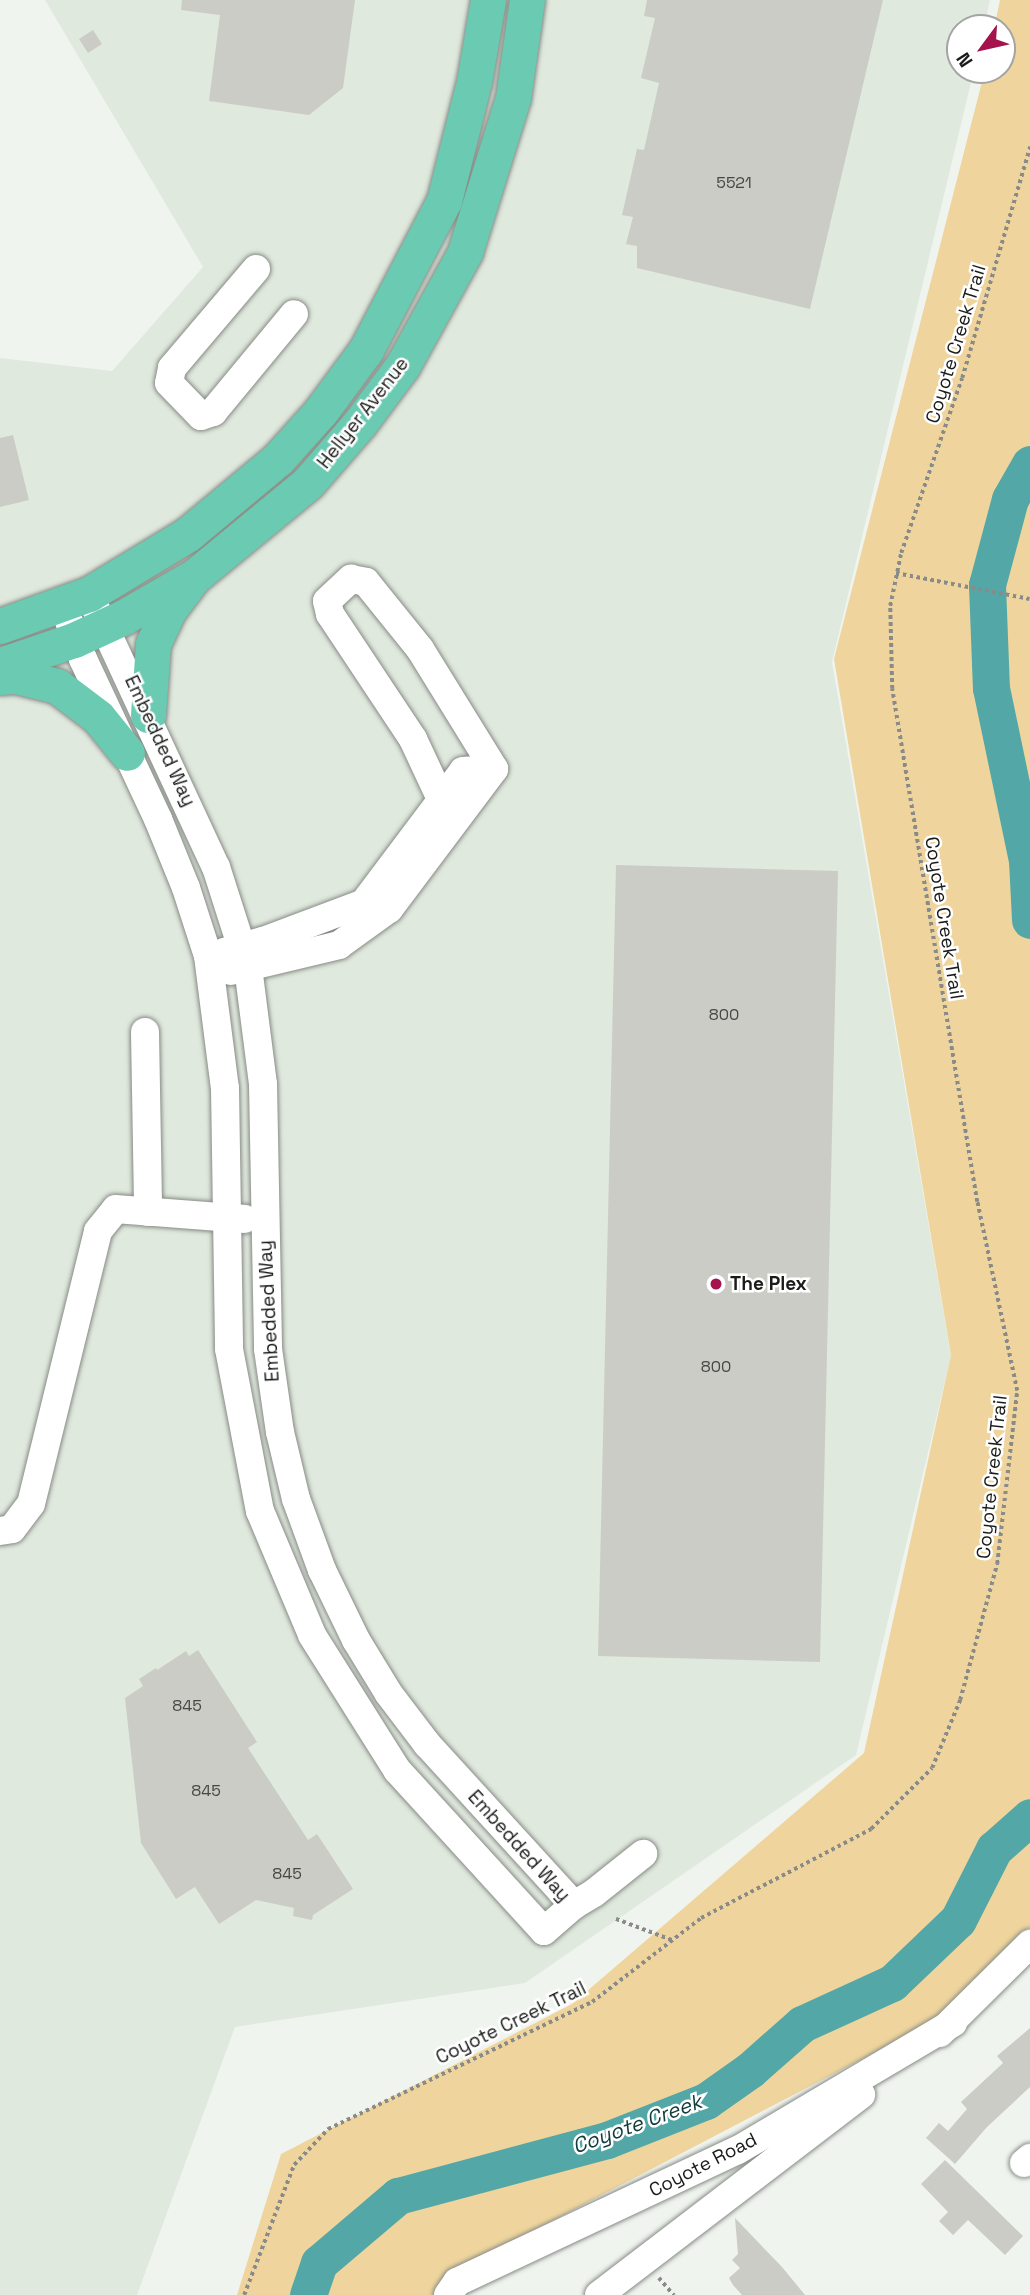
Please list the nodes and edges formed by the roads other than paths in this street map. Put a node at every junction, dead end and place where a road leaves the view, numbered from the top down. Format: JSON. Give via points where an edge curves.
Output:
{"nodes":[{"id":1,"x":488,"y":0,"type":"edge"},
{"id":2,"x":527,"y":0,"type":"edge"},
{"id":3,"x":256,"y":269,"type":"dead end"},
{"id":4,"x":294,"y":314,"type":"dead end"},
{"id":5,"x":195,"y":576,"type":"junction"},
{"id":6,"x":76,"y":599,"type":"junction"},
{"id":7,"x":0,"y":626,"type":"edge"},
{"id":8,"x":105,"y":626,"type":"junction"},
{"id":9,"x":74,"y":640,"type":"junction"},
{"id":10,"x":0,"y":665,"type":"edge"},
{"id":11,"x":0,"y":677,"type":"edge"},
{"id":12,"x":148,"y":715,"type":"junction"},
{"id":13,"x":127,"y":753,"type":"junction"},
{"id":14,"x":494,"y":769,"type":"junction"},
{"id":15,"x":440,"y":797,"type":"junction"},
{"id":16,"x":329,"y":917,"type":"junction"},
{"id":17,"x":339,"y":945,"type":"junction"},
{"id":18,"x":245,"y":957,"type":"junction"},
{"id":19,"x":210,"y":966,"type":"junction"},
{"id":20,"x":145,"y":1032,"type":"dead end"},
{"id":21,"x":148,"y":1212,"type":"junction"},
{"id":22,"x":227,"y":1219,"type":"junction"},
{"id":23,"x":265,"y":1219,"type":"junction"},
{"id":24,"x":0,"y":1531,"type":"edge"},
{"id":25,"x":643,"y":1854,"type":"dead end"},
{"id":26,"x":574,"y":1905,"type":"junction"},
{"id":27,"x":1030,"y":1944,"type":"edge"},
{"id":28,"x":953,"y":2023,"type":"junction"},
{"id":29,"x":448,"y":2295,"type":"edge"},
{"id":30,"x":599,"y":2295,"type":"edge"}],
"edges":[{"from":1,"to":6,"type":"main road","name":"Hellyer Avenue","via":[[474,82],[444,201],[366,350],[278,459],[188,534]]},
{"from":2,"to":5,"type":"main road","name":"Hellyer Avenue","via":[[513,98],[465,252],[403,365],[308,483]]},
{"from":3,"to":4,"type":"street","via":[[172,368],[169,383],[201,416],[213,412]]},
{"from":5,"to":8,"type":"main road","name":"Hellyer Avenue"},
{"from":5,"to":12,"type":"main road","via":[[169,610],[153,644]]},
{"from":6,"to":7,"type":"main road","name":"Hellyer Avenue"},
{"from":6,"to":8,"type":"street","name":"Embedded Way"},
{"from":6,"to":9,"type":"street","name":"Embedded Way"},
{"from":8,"to":9,"type":"main road","name":"Hellyer Avenue"},
{"from":8,"to":12,"type":"street","name":"Embedded Way"},
{"from":9,"to":10,"type":"main road","name":"Hellyer Avenue"},
{"from":9,"to":13,"type":"street","name":"Embedded Way"},
{"from":11,"to":13,"type":"main road","via":[[57,686],[98,717]]},
{"from":12,"to":18,"type":"street","name":"Embedded Way","via":[[216,867]]},
{"from":13,"to":19,"type":"street","name":"Embedded Way","via":[[186,888]]},
{"from":14,"to":15,"type":"street","via":[[463,771]]},
{"from":14,"to":15,"type":"street","via":[[420,649],[366,582],[351,579],[327,601],[330,614],[413,740]]},
{"from":14,"to":17,"type":"street","via":[[389,909]]},
{"from":15,"to":16,"type":"street","via":[[363,903]]},
{"from":16,"to":17,"type":"street"},
{"from":16,"to":18,"type":"street"},
{"from":17,"to":18,"type":"street"},
{"from":18,"to":19,"type":"street"},
{"from":18,"to":23,"type":"street","name":"Embedded Way","via":[[263,1084]]},
{"from":19,"to":22,"type":"street","name":"Embedded Way","via":[[225,1088]]},
{"from":20,"to":21,"type":"street"},
{"from":21,"to":22,"type":"street"},
{"from":21,"to":24,"type":"street","via":[[116,1209],[98,1231],[32,1504],[12,1529]]},
{"from":22,"to":23,"type":"street"},
{"from":22,"to":26,"type":"street","name":"Embedded Way","via":[[229,1349],[260,1511],[312,1636],[397,1770],[544,1931]]},
{"from":23,"to":26,"type":"street","name":"Embedded Way","via":[[268,1349],[280,1432],[296,1499],[322,1570],[389,1694],[427,1744]]},
{"from":25,"to":26,"type":"street"},
{"from":27,"to":28,"type":"street","name":"Coyote Road"},
{"from":28,"to":29,"type":"street","name":"Coyote Road","via":[[738,2150],[457,2283]]},
{"from":28,"to":30,"type":"street","name":"Coyote Road"}]}
